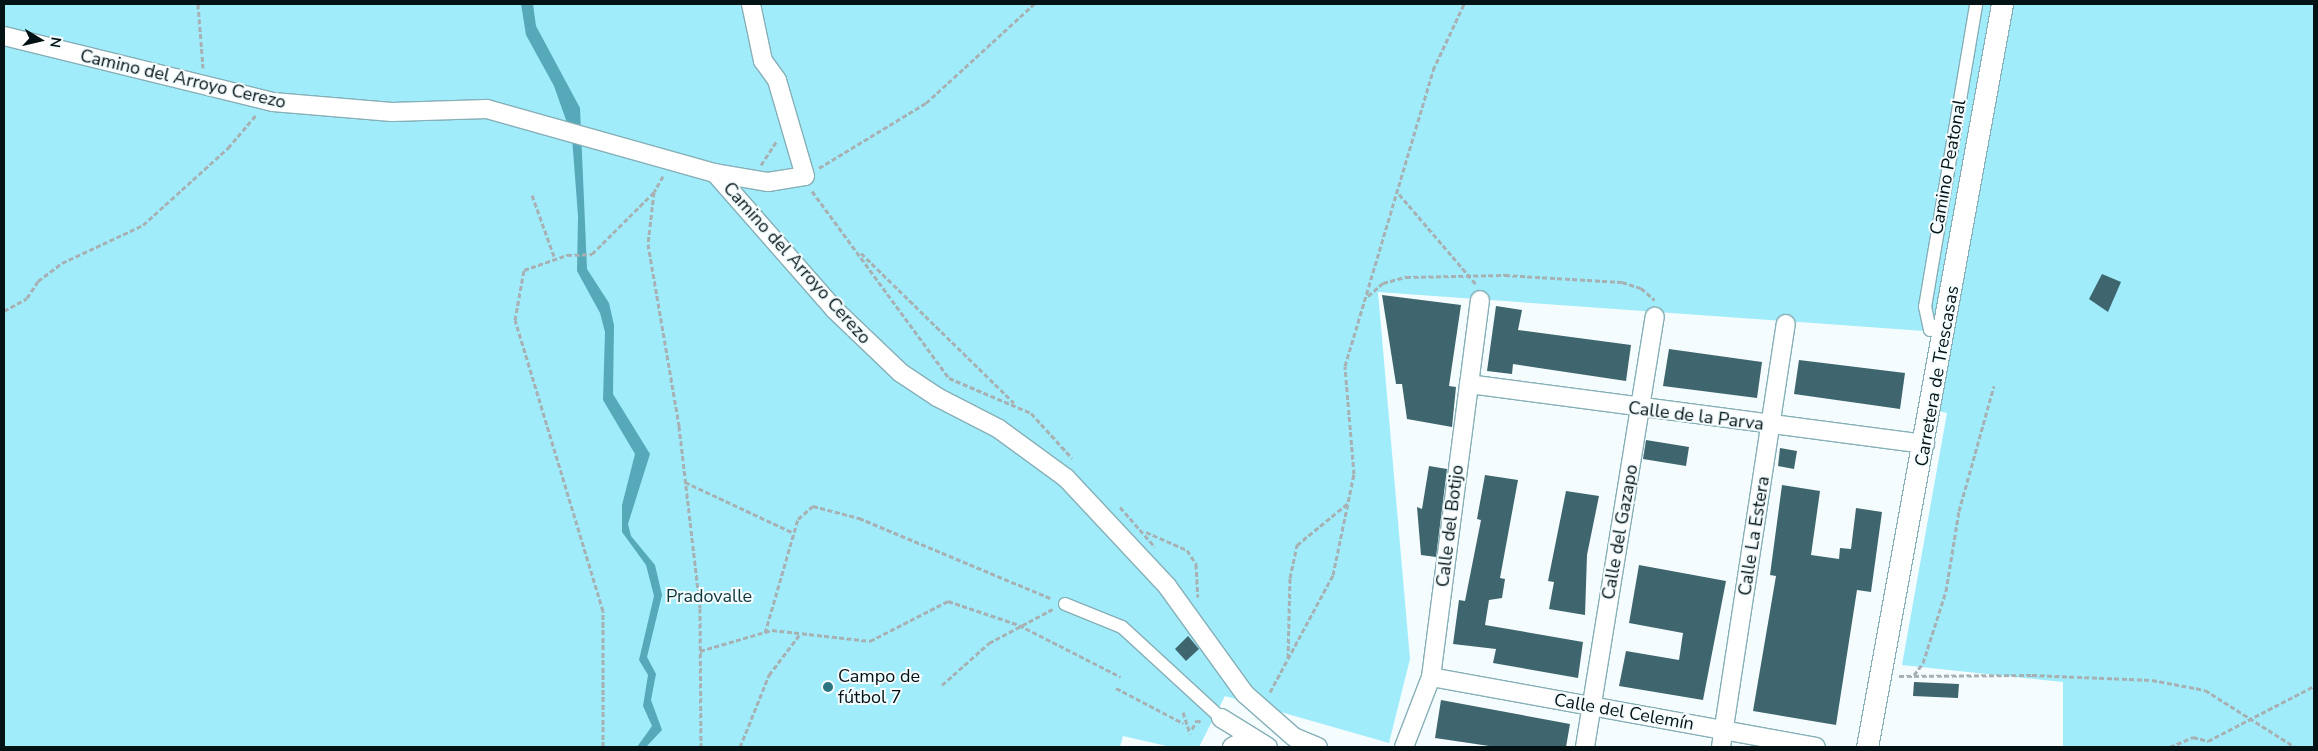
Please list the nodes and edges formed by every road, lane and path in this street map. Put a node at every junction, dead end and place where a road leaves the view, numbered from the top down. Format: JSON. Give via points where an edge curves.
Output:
{"nodes":[{"id":1,"x":198,"y":4,"type":"edge"},
{"id":2,"x":751,"y":4,"type":"edge"},
{"id":3,"x":1034,"y":4,"type":"edge"},
{"id":4,"x":1464,"y":4,"type":"edge"},
{"id":5,"x":1976,"y":4,"type":"edge"},
{"id":6,"x":2002,"y":4,"type":"edge"},
{"id":7,"x":4,"y":36,"type":"edge"},
{"id":8,"x":204,"y":84,"type":"junction"},
{"id":9,"x":273,"y":102,"type":"junction"},
{"id":10,"x":786,"y":106,"type":"junction"},
{"id":11,"x":672,"y":161,"type":"junction"},
{"id":12,"x":715,"y":173,"type":"junction"},
{"id":13,"x":805,"y":176,"type":"junction"},
{"id":14,"x":751,"y":179,"type":"junction"},
{"id":15,"x":654,"y":192,"type":"junction"},
{"id":16,"x":1398,"y":194,"type":"junction"},
{"id":17,"x":532,"y":195,"type":"dead end"},
{"id":18,"x":857,"y":249,"type":"junction"},
{"id":19,"x":555,"y":259,"type":"junction"},
{"id":20,"x":1468,"y":276,"type":"junction"},
{"id":21,"x":1367,"y":297,"type":"junction"},
{"id":22,"x":1480,"y":300,"type":"joint"},
{"id":23,"x":4,"y":311,"type":"edge"},
{"id":24,"x":1655,"y":318,"type":"joint"},
{"id":25,"x":1786,"y":324,"type":"dead end"},
{"id":26,"x":1930,"y":330,"type":"dead end"},
{"id":27,"x":949,"y":378,"type":"dead end"},
{"id":28,"x":1469,"y":384,"type":"junction"},
{"id":29,"x":1994,"y":386,"type":"dead end"},
{"id":30,"x":1015,"y":404,"type":"dead end"},
{"id":31,"x":1641,"y":410,"type":"junction"},
{"id":32,"x":1770,"y":426,"type":"junction"},
{"id":33,"x":1925,"y":444,"type":"junction"},
{"id":34,"x":685,"y":482,"type":"junction"},
{"id":35,"x":1348,"y":504,"type":"junction"},
{"id":36,"x":1146,"y":532,"type":"dead end"},
{"id":37,"x":794,"y":533,"type":"junction"},
{"id":38,"x":1065,"y":604,"type":"junction"},
{"id":39,"x":1019,"y":624,"type":"junction"},
{"id":40,"x":1199,"y":630,"type":"junction"},
{"id":41,"x":765,"y":633,"type":"junction"},
{"id":42,"x":800,"y":634,"type":"junction"},
{"id":43,"x":700,"y":651,"type":"junction"},
{"id":44,"x":1288,"y":660,"type":"junction"},
{"id":45,"x":1914,"y":675,"type":"junction"},
{"id":46,"x":1896,"y":676,"type":"dead end"},
{"id":47,"x":1121,"y":677,"type":"dead end"},
{"id":48,"x":1431,"y":678,"type":"junction"},
{"id":49,"x":942,"y":685,"type":"dead end"},
{"id":50,"x":2314,"y":686,"type":"edge"},
{"id":51,"x":1116,"y":688,"type":"dead end"},
{"id":52,"x":1591,"y":706,"type":"junction"},
{"id":53,"x":1260,"y":708,"type":"junction"},
{"id":54,"x":1183,"y":712,"type":"dead end"},
{"id":55,"x":2247,"y":720,"type":"junction"},
{"id":56,"x":1213,"y":721,"type":"junction"},
{"id":57,"x":1183,"y":723,"type":"junction"},
{"id":58,"x":1192,"y":729,"type":"dead end"},
{"id":59,"x":1190,"y":734,"type":"dead end"},
{"id":60,"x":1252,"y":737,"type":"junction"},
{"id":61,"x":1723,"y":739,"type":"edge"},
{"id":62,"x":1289,"y":742,"type":"edge"},
{"id":63,"x":603,"y":747,"type":"edge"},
{"id":64,"x":701,"y":747,"type":"edge"},
{"id":65,"x":740,"y":747,"type":"edge"},
{"id":66,"x":1232,"y":747,"type":"edge"},
{"id":67,"x":1268,"y":747,"type":"edge"},
{"id":68,"x":1318,"y":747,"type":"edge"},
{"id":69,"x":1404,"y":747,"type":"edge"},
{"id":70,"x":1584,"y":747,"type":"edge"},
{"id":71,"x":1816,"y":747,"type":"edge"},
{"id":72,"x":1867,"y":747,"type":"edge"},
{"id":73,"x":2170,"y":747,"type":"edge"},
{"id":74,"x":2295,"y":747,"type":"edge"}],
"edges":[{"from":1,"to":8,"type":"path"},
{"from":2,"to":10,"type":"street","via":[[763,61],[777,80]]},
{"from":3,"to":13,"type":"path","via":[[926,102]]},
{"from":4,"to":16,"type":"path","via":[[1433,70]]},
{"from":5,"to":26,"type":"street","name":"Camino Peatonal","via":[[1925,307]]},
{"from":6,"to":33,"type":"street","name":"Carretera de Trescasas"},
{"from":7,"to":8,"type":"street","name":"Camino del Arroyo Cerezo"},
{"from":8,"to":9,"type":"street","name":"Camino del Arroyo Cerezo"},
{"from":9,"to":11,"type":"street","name":"Camino del Arroyo Cerezo","via":[[392,112],[487,109],[562,126]]},
{"from":9,"to":23,"type":"path","via":[[143,225],[62,263],[38,281],[27,298]]},
{"from":10,"to":13,"type":"street","via":[[792,146]]},
{"from":10,"to":14,"type":"path","via":[[780,135]]},
{"from":11,"to":12,"type":"street","name":"Camino del Arroyo Cerezo"},
{"from":11,"to":15,"type":"path"},
{"from":12,"to":14,"type":"street","name":"Camino del Arroyo Cerezo"},
{"from":12,"to":40,"type":"street","name":"Camino del Arroyo Cerezo","via":[[835,310],[882,356],[916,385],[999,429],[1066,478],[1168,586]]},
{"from":13,"to":14,"type":"street","name":"Camino del Arroyo Cerezo","via":[[768,182]]},
{"from":13,"to":18,"type":"path","via":[[823,211]]},
{"from":15,"to":19,"type":"path","via":[[592,254]]},
{"from":15,"to":34,"type":"path","via":[[648,244]]},
{"from":16,"to":20,"type":"path"},
{"from":16,"to":21,"type":"path"},
{"from":17,"to":19,"type":"path"},
{"from":18,"to":27,"type":"path","via":[[877,284],[934,352]]},
{"from":18,"to":30,"type":"path"},
{"from":19,"to":63,"type":"path","via":[[524,270],[515,320],[603,611]]},
{"from":20,"to":21,"type":"path","via":[[1406,277],[1383,283]]},
{"from":20,"to":22,"type":"path","via":[[1489,298]]},
{"from":20,"to":24,"type":"path","via":[[1622,282],[1642,288],[1654,299],[1660,308]]},
{"from":21,"to":35,"type":"path","via":[[1345,366],[1354,474]]},
{"from":22,"to":28,"type":"street","name":"Calle del Botijo"},
{"from":24,"to":31,"type":"street","name":"Calle del Gazapo"},
{"from":25,"to":32,"type":"street","name":"Calle La Estera"},
{"from":28,"to":31,"type":"street","name":"Calle de la Parva"},
{"from":28,"to":48,"type":"street","name":"Calle del Botijo"},
{"from":29,"to":45,"type":"path","via":[[1959,511],[1946,591],[1923,663]]},
{"from":31,"to":32,"type":"street","name":"Calle de la Parva"},
{"from":31,"to":52,"type":"street","name":"Calle del Gazapo"},
{"from":32,"to":33,"type":"street","name":"Calle de la Parva"},
{"from":32,"to":61,"type":"street","name":"Calle La Estera"},
{"from":33,"to":72,"type":"street","name":"Carretera de Trescasas"},
{"from":34,"to":37,"type":"path"},
{"from":34,"to":43,"type":"path"},
{"from":35,"to":44,"type":"path","via":[[1333,575]]},
{"from":35,"to":44,"type":"path","via":[[1297,545],[1290,578]]},
{"from":36,"to":40,"type":"path","via":[[1187,550],[1196,564]]},
{"from":37,"to":38,"type":"path","via":[[808,507],[859,518]]},
{"from":37,"to":41,"type":"path"},
{"from":38,"to":39,"type":"path"},
{"from":38,"to":56,"type":"street","via":[[1122,627]]},
{"from":39,"to":42,"type":"path","via":[[948,601],[870,641]]},
{"from":39,"to":47,"type":"path"},
{"from":39,"to":49,"type":"path"},
{"from":40,"to":53,"type":"street","name":"Camino del Arroyo Cerezo","via":[[1222,667]]},
{"from":41,"to":42,"type":"path"},
{"from":41,"to":43,"type":"path"},
{"from":42,"to":65,"type":"path","via":[[769,675]]},
{"from":43,"to":64,"type":"path"},
{"from":44,"to":53,"type":"path"},
{"from":45,"to":46,"type":"path"},
{"from":45,"to":55,"type":"path","via":[[2152,680],[2205,690]]},
{"from":48,"to":52,"type":"street","name":"Calle del Celemín"},
{"from":48,"to":69,"type":"street","name":"Calle del Botijo"},
{"from":50,"to":55,"type":"path"},
{"from":51,"to":57,"type":"path"},
{"from":52,"to":61,"type":"street","name":"Calle del Celemín"},
{"from":52,"to":70,"type":"street","name":"Calle del Gazapo"},
{"from":53,"to":62,"type":"street","name":"Camino del Arroyo Cerezo"},
{"from":54,"to":57,"type":"path"},
{"from":55,"to":73,"type":"path","via":[[2208,741],[2194,737]]},
{"from":55,"to":74,"type":"path"},
{"from":56,"to":58,"type":"path","via":[[1197,720]]},
{"from":56,"to":60,"type":"street"},
{"from":57,"to":59,"type":"path"},
{"from":60,"to":66,"type":"street"},
{"from":60,"to":67,"type":"street"},
{"from":61,"to":71,"type":"street","name":"Calle del Celemín"},
{"from":62,"to":68,"type":"street","name":"Camino del Arroyo Cerezo"}]}
